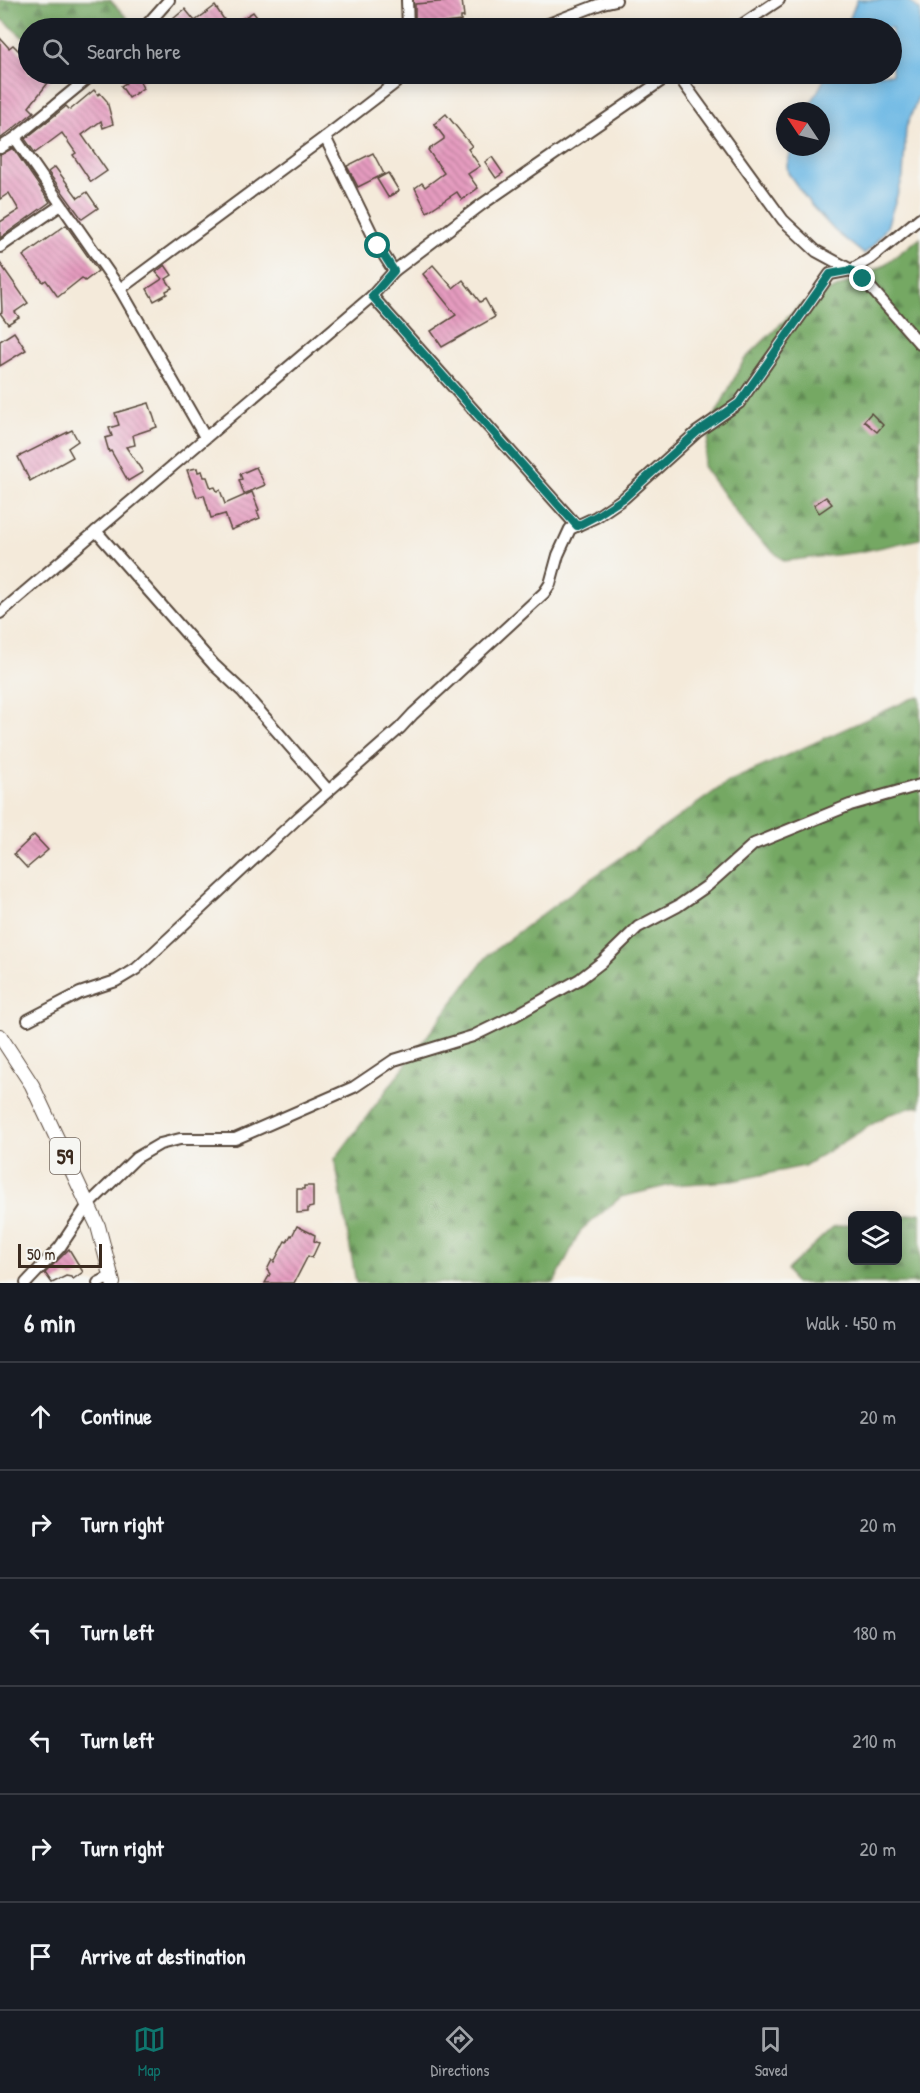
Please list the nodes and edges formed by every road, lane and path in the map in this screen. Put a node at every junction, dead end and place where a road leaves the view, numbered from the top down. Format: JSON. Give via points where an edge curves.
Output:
{"nodes":[{"id":1,"x":169,"y":0,"type":"edge"},
{"id":2,"x":407,"y":0,"type":"edge"},
{"id":3,"x":616,"y":0,"type":"edge"},
{"id":4,"x":778,"y":0,"type":"edge"},
{"id":5,"x":153,"y":18,"type":"edge"},
{"id":6,"x":408,"y":18,"type":"edge"},
{"id":7,"x":564,"y":18,"type":"edge"},
{"id":8,"x":752,"y":18,"type":"edge"},
{"id":9,"x":79,"y":84,"type":"edge"},
{"id":10,"x":394,"y":84,"type":"edge"},
{"id":11,"x":656,"y":84,"type":"edge"},
{"id":12,"x":684,"y":84,"type":"edge"},
{"id":13,"x":15,"y":138,"type":"junction"},
{"id":14,"x":325,"y":138,"type":"junction"},
{"id":15,"x":0,"y":148,"type":"edge"},
{"id":16,"x":61,"y":205,"type":"junction"},
{"id":17,"x":920,"y":218,"type":"edge"},
{"id":18,"x":0,"y":247,"type":"edge"},
{"id":19,"x":851,"y":270,"type":"junction"},
{"id":20,"x":394,"y":271,"type":"junction"},
{"id":21,"x":120,"y":289,"type":"junction"},
{"id":22,"x":372,"y":296,"type":"junction"},
{"id":23,"x":920,"y":344,"type":"edge"},
{"id":24,"x":205,"y":437,"type":"junction"},
{"id":25,"x":577,"y":526,"type":"junction"},
{"id":26,"x":96,"y":531,"type":"junction"},
{"id":27,"x":0,"y":613,"type":"edge"},
{"id":28,"x":920,"y":785,"type":"edge"},
{"id":29,"x":328,"y":790,"type":"junction"},
{"id":30,"x":28,"y":1020,"type":"dead end"},
{"id":31,"x":0,"y":1036,"type":"edge"},
{"id":32,"x":88,"y":1205,"type":"junction"},
{"id":33,"x":113,"y":1279,"type":"edge"},
{"id":34,"x":26,"y":1283,"type":"edge"},
{"id":35,"x":98,"y":1283,"type":"edge"}],
"edges":[{"from":1,"to":5,"type":"street"},
{"from":2,"to":6,"type":"street"},
{"from":3,"to":7,"type":"street"},
{"from":4,"to":8,"type":"street"},
{"from":9,"to":13,"type":"street"},
{"from":10,"to":14,"type":"street"},
{"from":11,"to":20,"type":"street","via":[[481,205]]},
{"from":12,"to":19,"type":"street","via":[[783,220],[816,251]]},
{"from":13,"to":15,"type":"street"},
{"from":13,"to":16,"type":"street"},
{"from":14,"to":20,"type":"street"},
{"from":14,"to":21,"type":"street"},
{"from":16,"to":18,"type":"street"},
{"from":16,"to":21,"type":"street"},
{"from":17,"to":19,"type":"street"},
{"from":19,"to":23,"type":"street"},
{"from":19,"to":25,"type":"street","via":[[830,274],[739,403],[697,432],[624,498]]},
{"from":20,"to":22,"type":"street"},
{"from":21,"to":24,"type":"street"},
{"from":22,"to":24,"type":"street"},
{"from":22,"to":25,"type":"street"},
{"from":24,"to":26,"type":"street"},
{"from":25,"to":29,"type":"street","via":[[570,529],[562,543],[544,593]]},
{"from":26,"to":27,"type":"street"},
{"from":26,"to":29,"type":"street"},
{"from":28,"to":32,"type":"street","via":[[850,805],[754,844],[707,886],[638,927],[580,979],[516,1015],[473,1036],[394,1060],[354,1087],[235,1139],[180,1139],[160,1144],[136,1158]]},
{"from":29,"to":30,"type":"street","via":[[136,969]]},
{"from":31,"to":32,"type":"main road","number":"59","via":[[32,1085]]},
{"from":32,"to":33,"type":"main road","number":"59"},
{"from":32,"to":34,"type":"street","via":[[60,1247]]},
{"from":33,"to":35,"type":"street"}]}
